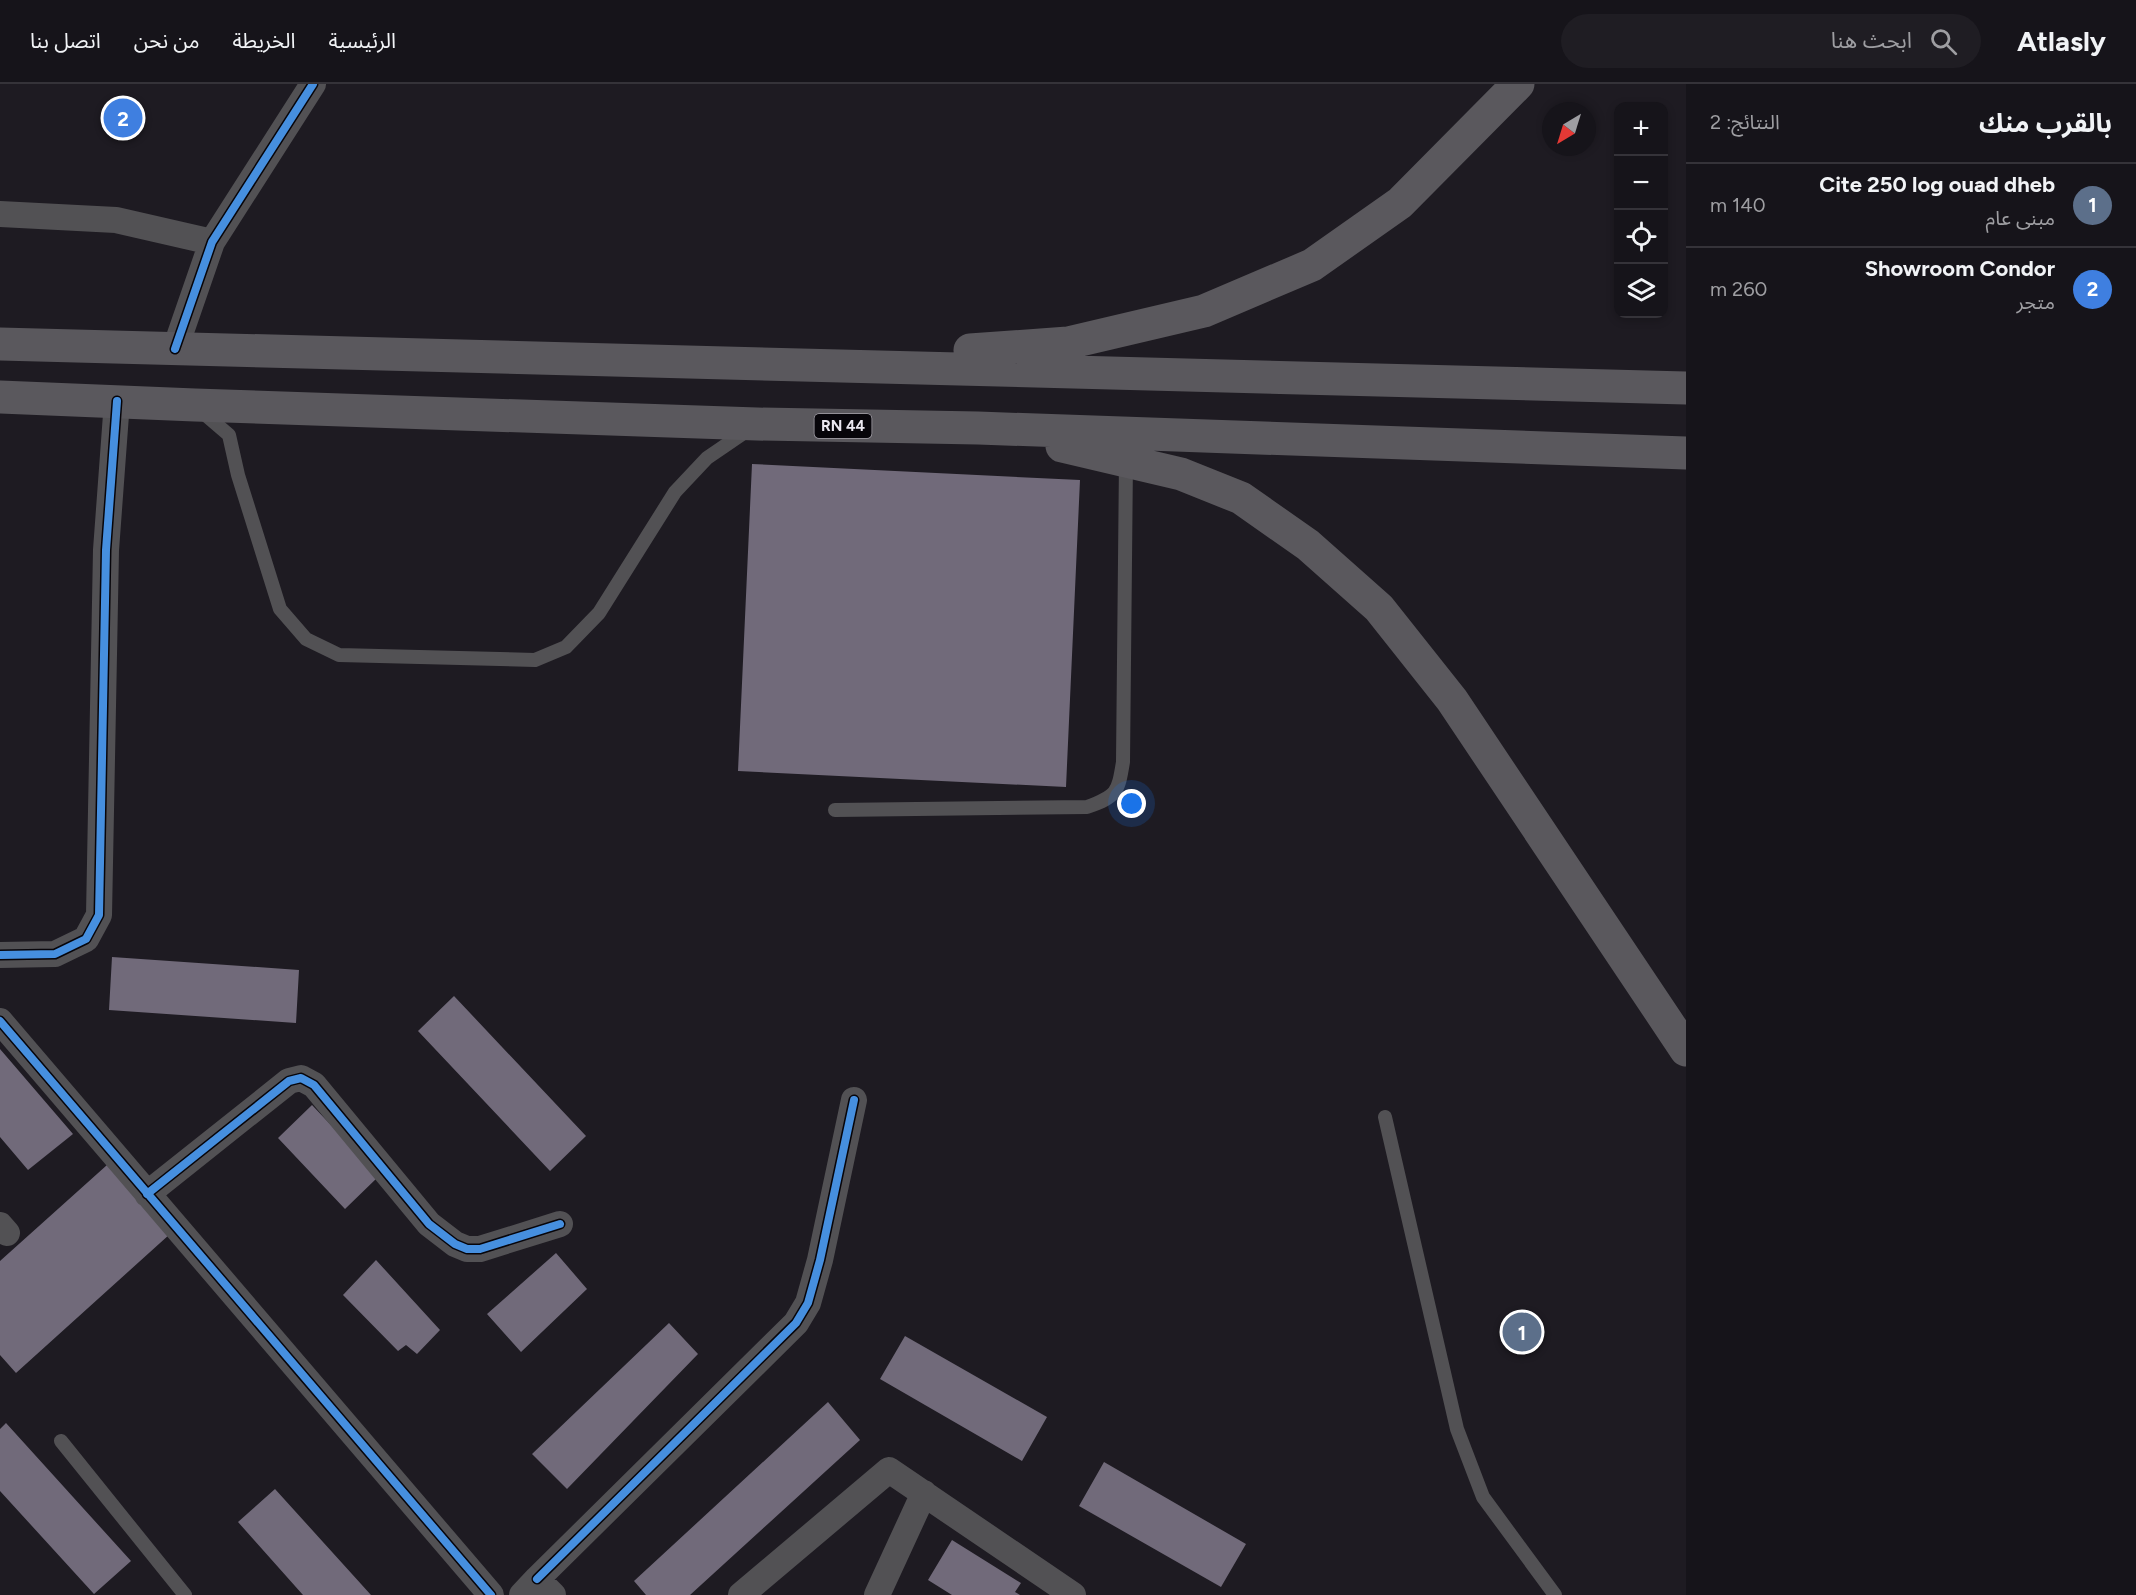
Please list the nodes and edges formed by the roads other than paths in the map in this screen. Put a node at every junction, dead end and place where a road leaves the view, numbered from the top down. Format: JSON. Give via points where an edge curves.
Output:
{"nodes":[{"id":1,"x":313,"y":84,"type":"edge"},
{"id":2,"x":1518,"y":84,"type":"edge"},
{"id":3,"x":0,"y":214,"type":"edge"},
{"id":4,"x":212,"y":242,"type":"junction"},
{"id":5,"x":0,"y":344,"type":"edge"},
{"id":6,"x":175,"y":348,"type":"junction"},
{"id":7,"x":800,"y":364,"type":"junction"},
{"id":8,"x":1686,"y":388,"type":"edge"},
{"id":9,"x":0,"y":397,"type":"edge"},
{"id":10,"x":117,"y":401,"type":"junction"},
{"id":11,"x":195,"y":405,"type":"junction"},
{"id":12,"x":757,"y":424,"type":"junction"},
{"id":13,"x":1125,"y":447,"type":"junction"},
{"id":14,"x":1686,"y":453,"type":"edge"},
{"id":15,"x":835,"y":810,"type":"dead end"},
{"id":16,"x":0,"y":955,"type":"edge"},
{"id":17,"x":0,"y":1021,"type":"edge"},
{"id":18,"x":1686,"y":1050,"type":"edge"},
{"id":19,"x":854,"y":1100,"type":"dead end"},
{"id":20,"x":1385,"y":1117,"type":"dead end"},
{"id":21,"x":147,"y":1194,"type":"junction"},
{"id":22,"x":560,"y":1224,"type":"dead end"},
{"id":23,"x":61,"y":1441,"type":"dead end"},
{"id":24,"x":924,"y":1493,"type":"junction"},
{"id":25,"x":537,"y":1590,"type":"edge"},
{"id":26,"x":180,"y":1593,"type":"edge"},
{"id":27,"x":491,"y":1595,"type":"edge"},
{"id":28,"x":741,"y":1595,"type":"edge"},
{"id":29,"x":877,"y":1595,"type":"edge"},
{"id":30,"x":1073,"y":1595,"type":"edge"},
{"id":31,"x":1556,"y":1595,"type":"edge"}],
"edges":[{"from":1,"to":4,"type":"street"},
{"from":2,"to":7,"type":"highway","via":[[1400,203],[1312,265],[1204,311],[1068,343]]},
{"from":3,"to":4,"type":"street","via":[[116,220]]},
{"from":4,"to":6,"type":"street"},
{"from":5,"to":6,"type":"highway"},
{"from":6,"to":7,"type":"highway"},
{"from":7,"to":8,"type":"highway"},
{"from":9,"to":10,"type":"highway","number":"RN 44"},
{"from":10,"to":11,"type":"highway","number":"RN 44"},
{"from":10,"to":16,"type":"street","via":[[106,549],[99,915],[86,939],[56,954]]},
{"from":11,"to":12,"type":"highway","number":"RN 44"},
{"from":11,"to":12,"type":"lane","via":[[229,435],[280,609],[306,639],[339,655],[536,660],[566,647],[599,613],[675,492],[707,458]]},
{"from":12,"to":13,"type":"highway","number":"RN 44","via":[[978,428]]},
{"from":13,"to":14,"type":"highway","number":"RN 44"},
{"from":13,"to":15,"type":"lane","via":[[1123,762],[1119,784],[1110,799],[1087,807]]},
{"from":13,"to":18,"type":"highway","via":[[1241,498],[1308,545],[1379,608],[1452,700]]},
{"from":17,"to":21,"type":"street"},
{"from":19,"to":25,"type":"street","via":[[820,1260],[808,1303],[796,1323]]},
{"from":20,"to":31,"type":"lane","via":[[1457,1429],[1483,1497]]},
{"from":21,"to":22,"type":"street","via":[[289,1081],[301,1078],[314,1085],[429,1224],[455,1244],[480,1249]]},
{"from":21,"to":27,"type":"street"},
{"from":23,"to":26,"type":"lane"},
{"from":24,"to":28,"type":"street","via":[[889,1470]]},
{"from":24,"to":29,"type":"street"},
{"from":24,"to":30,"type":"street"}]}
